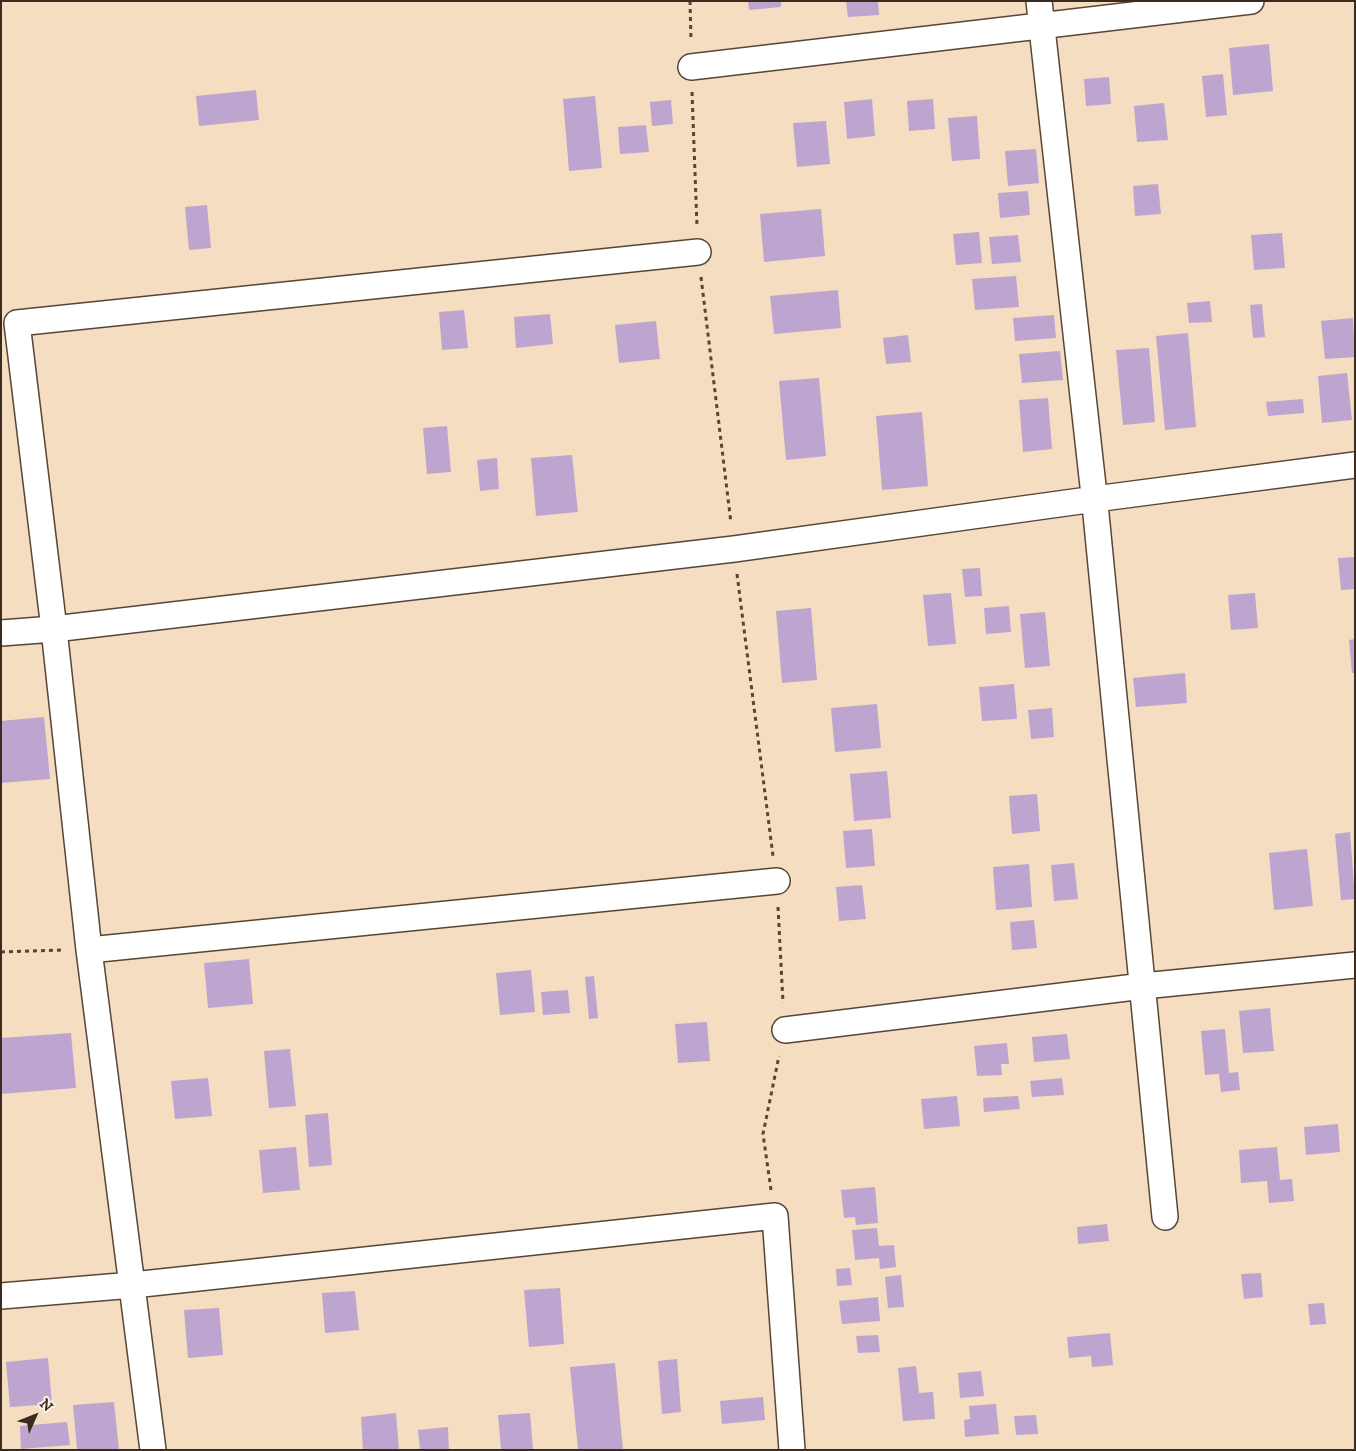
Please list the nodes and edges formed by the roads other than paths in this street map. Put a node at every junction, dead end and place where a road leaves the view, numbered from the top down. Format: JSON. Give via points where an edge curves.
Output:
{"nodes":[{"id":1,"x":1039,"y":1,"type":"edge"},
{"id":2,"x":1251,"y":1,"type":"edge"},
{"id":3,"x":1042,"y":26,"type":"junction"},
{"id":4,"x":691,"y":67,"type":"road end"},
{"id":5,"x":698,"y":252,"type":"road end"},
{"id":6,"x":1355,"y":465,"type":"edge"},
{"id":7,"x":1095,"y":499,"type":"junction"},
{"id":8,"x":54,"y":629,"type":"junction"},
{"id":9,"x":1,"y":633,"type":"edge"},
{"id":10,"x":777,"y":881,"type":"road end"},
{"id":11,"x":89,"y":950,"type":"junction"},
{"id":12,"x":1355,"y":965,"type":"edge"},
{"id":13,"x":1143,"y":986,"type":"junction"},
{"id":14,"x":785,"y":1030,"type":"road end"},
{"id":15,"x":1165,"y":1217,"type":"dead end"},
{"id":16,"x":133,"y":1285,"type":"junction"},
{"id":17,"x":1,"y":1296,"type":"edge"},
{"id":18,"x":153,"y":1450,"type":"edge"},
{"id":19,"x":792,"y":1450,"type":"edge"}],
"edges":[{"from":1,"to":3,"type":"street"},
{"from":2,"to":3,"type":"street"},
{"from":3,"to":4,"type":"street"},
{"from":3,"to":7,"type":"street"},
{"from":5,"to":8,"type":"street","via":[[18,323]]},
{"from":6,"to":7,"type":"street"},
{"from":7,"to":8,"type":"street","via":[[734,549]]},
{"from":7,"to":13,"type":"street"},
{"from":8,"to":9,"type":"street"},
{"from":8,"to":11,"type":"street"},
{"from":10,"to":11,"type":"street"},
{"from":11,"to":16,"type":"street"},
{"from":12,"to":13,"type":"street"},
{"from":13,"to":14,"type":"street"},
{"from":13,"to":15,"type":"street"},
{"from":16,"to":17,"type":"street"},
{"from":16,"to":18,"type":"street"},
{"from":16,"to":19,"type":"street","via":[[775,1216]]}]}
